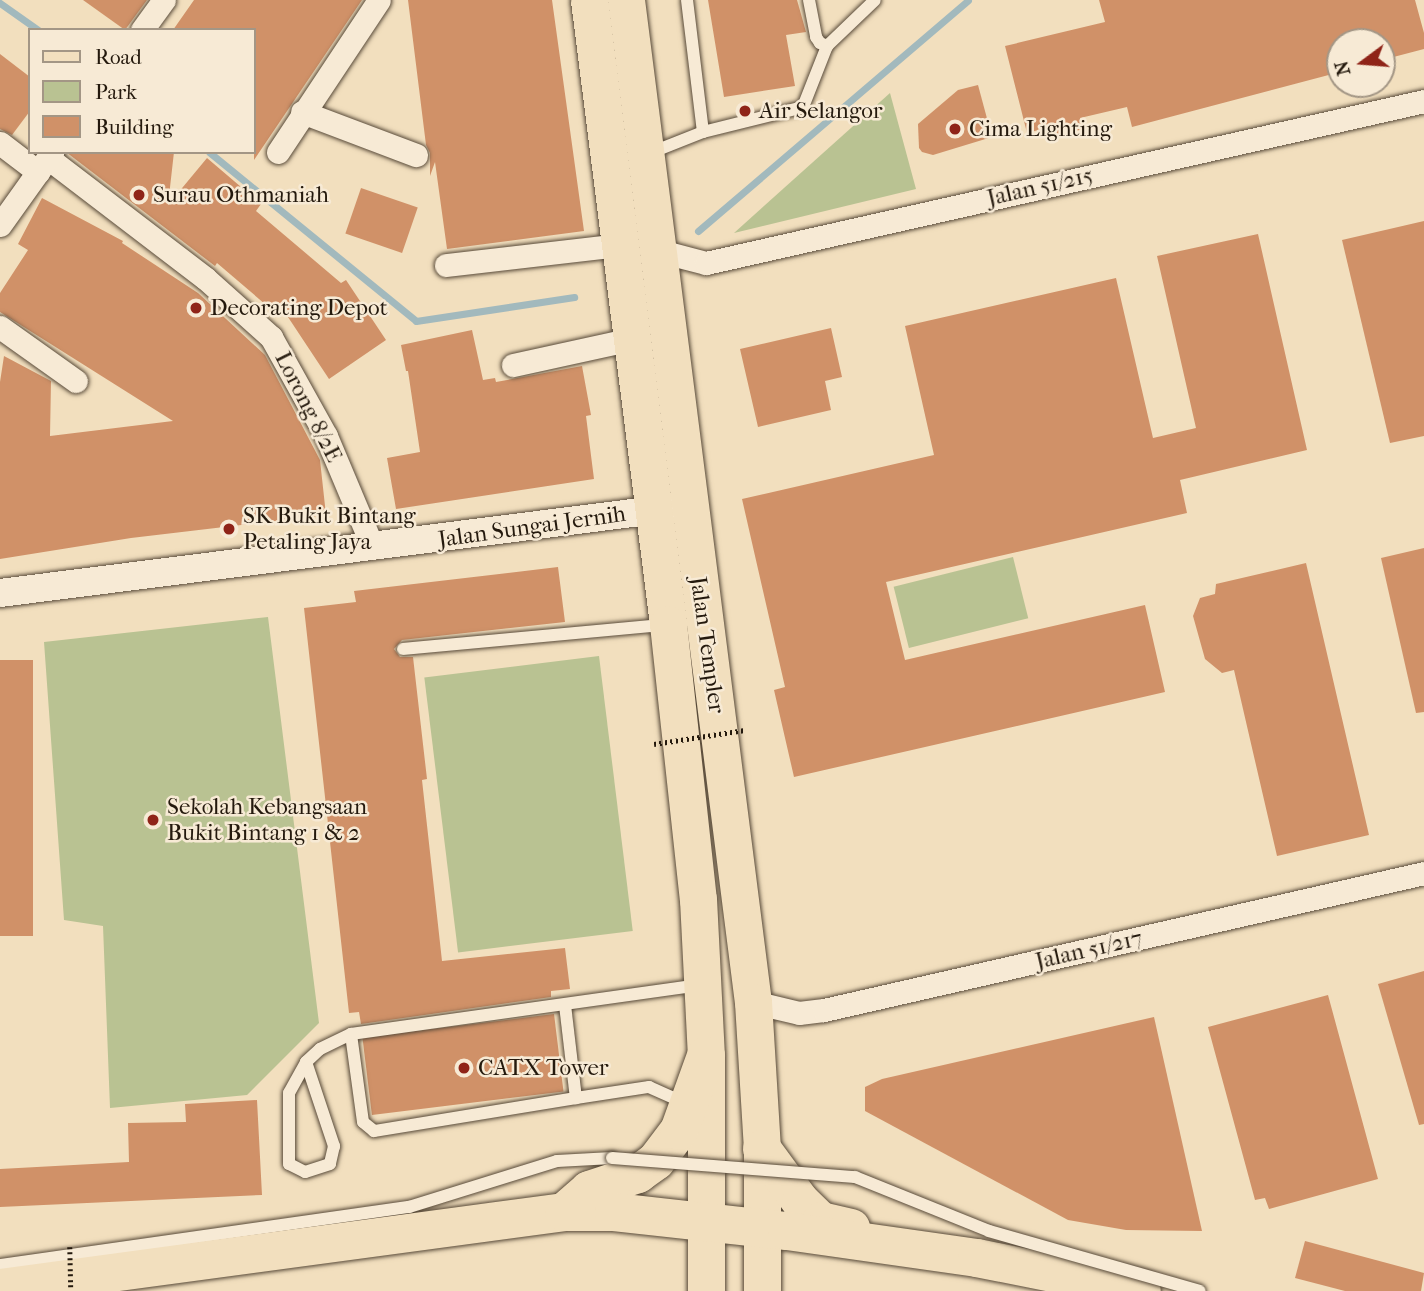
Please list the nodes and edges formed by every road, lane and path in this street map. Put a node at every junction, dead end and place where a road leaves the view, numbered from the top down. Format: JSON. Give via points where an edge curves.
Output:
{"nodes":[{"id":1,"x":164,"y":0,"type":"edge"},
{"id":2,"x":379,"y":0,"type":"edge"},
{"id":3,"x":589,"y":0,"type":"edge"},
{"id":4,"x":625,"y":0,"type":"edge"},
{"id":5,"x":687,"y":0,"type":"edge"},
{"id":6,"x":809,"y":0,"type":"edge"},
{"id":7,"x":875,"y":0,"type":"edge"},
{"id":8,"x":143,"y":28,"type":"edge"},
{"id":9,"x":827,"y":46,"type":"junction"},
{"id":10,"x":1424,"y":100,"type":"edge"},
{"id":11,"x":302,"y":113,"type":"junction"},
{"id":12,"x":703,"y":132,"type":"junction"},
{"id":13,"x":0,"y":144,"type":"edge"},
{"id":14,"x":278,"y":152,"type":"dead end"},
{"id":15,"x":416,"y":155,"type":"dead end"},
{"id":16,"x":644,"y":155,"type":"junction"},
{"id":17,"x":46,"y":161,"type":"edge"},
{"id":18,"x":0,"y":225,"type":"edge"},
{"id":19,"x":620,"y":245,"type":"junction"},
{"id":20,"x":656,"y":250,"type":"junction"},
{"id":21,"x":446,"y":265,"type":"dead end"},
{"id":22,"x":0,"y":327,"type":"edge"},
{"id":23,"x":632,"y":339,"type":"junction"},
{"id":24,"x":513,"y":365,"type":"dead end"},
{"id":25,"x":76,"y":381,"type":"dead end"},
{"id":26,"x":671,"y":508,"type":"junction"},
{"id":27,"x":373,"y":548,"type":"junction"},
{"id":28,"x":0,"y":593,"type":"edge"},
{"id":29,"x":668,"y":624,"type":"junction"},
{"id":30,"x":403,"y":649,"type":"dead end"},
{"id":31,"x":745,"y":730,"type":"dead end"},
{"id":32,"x":654,"y":744,"type":"dead end"},
{"id":33,"x":1424,"y":873,"type":"edge"},
{"id":34,"x":704,"y":985,"type":"junction"},
{"id":35,"x":753,"y":1002,"type":"junction"},
{"id":36,"x":565,"y":1004,"type":"junction"},
{"id":37,"x":351,"y":1034,"type":"junction"},
{"id":38,"x":706,"y":1056,"type":"junction"},
{"id":39,"x":306,"y":1062,"type":"junction"},
{"id":40,"x":576,"y":1098,"type":"junction"},
{"id":41,"x":689,"y":1105,"type":"junction"},
{"id":42,"x":762,"y":1149,"type":"junction"},
{"id":43,"x":564,"y":1212,"type":"junction"},
{"id":44,"x":706,"y":1221,"type":"junction"},
{"id":45,"x":762,"y":1228,"type":"junction"},
{"id":46,"x":70,"y":1247,"type":"dead end"},
{"id":47,"x":977,"y":1258,"type":"junction"},
{"id":48,"x":0,"y":1265,"type":"edge"},
{"id":49,"x":0,"y":1289,"type":"edge"},
{"id":50,"x":71,"y":1291,"type":"edge"},
{"id":51,"x":706,"y":1291,"type":"edge"},
{"id":52,"x":762,"y":1291,"type":"edge"},
{"id":53,"x":1142,"y":1291,"type":"edge"},
{"id":54,"x":1200,"y":1291,"type":"edge"}],
"edges":[{"from":1,"to":8,"type":"street"},
{"from":2,"to":11,"type":"street"},
{"from":3,"to":19,"type":"main road","name":"Jalan Templer"},
{"from":4,"to":16,"type":"main road","name":"Jalan Templer"},
{"from":5,"to":12,"type":"lane"},
{"from":6,"to":9,"type":"lane","via":[[816,37]]},
{"from":7,"to":9,"type":"lane"},
{"from":9,"to":12,"type":"lane","via":[[803,107]]},
{"from":10,"to":20,"type":"street","name":"Jalan 51/215","via":[[706,263]]},
{"from":11,"to":14,"type":"street"},
{"from":11,"to":15,"type":"street"},
{"from":12,"to":16,"type":"lane"},
{"from":13,"to":17,"type":"street","name":"Lorong 8/2E"},
{"from":16,"to":20,"type":"main road","name":"Jalan Templer"},
{"from":17,"to":18,"type":"street"},
{"from":17,"to":27,"type":"street","name":"Lorong 8/2E","via":[[205,278],[271,337],[326,436]]},
{"from":19,"to":21,"type":"street"},
{"from":19,"to":23,"type":"main road","name":"Jalan Templer"},
{"from":20,"to":26,"type":"main road","name":"Jalan Templer"},
{"from":22,"to":25,"type":"street"},
{"from":23,"to":24,"type":"street"},
{"from":23,"to":26,"type":"main road","name":"Jalan Templer"},
{"from":26,"to":27,"type":"street","name":"Jalan Sungai Jernih"},
{"from":26,"to":29,"type":"main road","name":"Jalan Templer"},
{"from":26,"to":35,"type":"main road","name":"Jalan Templer"},
{"from":27,"to":28,"type":"street","name":"Jalan Sungai Jernih"},
{"from":29,"to":30,"type":"lane"},
{"from":29,"to":34,"type":"main road","name":"Jalan Templer"},
{"from":31,"to":32,"type":"path","bridge":true},
{"from":33,"to":35,"type":"street","name":"Jalan 51/217","via":[[824,1010],[799,1013]]},
{"from":34,"to":36,"type":"lane"},
{"from":34,"to":38,"type":"main road","name":"Jalan Templer"},
{"from":35,"to":42,"type":"main road","name":"Jalan Templer"},
{"from":36,"to":37,"type":"lane"},
{"from":36,"to":40,"type":"lane"},
{"from":37,"to":39,"type":"lane","via":[[320,1049]]},
{"from":37,"to":40,"type":"lane","via":[[363,1122],[374,1131]]},
{"from":38,"to":41,"type":"highway"},
{"from":38,"to":44,"type":"main road","name":"Jalan Templer"},
{"from":39,"to":39,"type":"lane","via":[[334,1146],[330,1164],[305,1172],[289,1164],[289,1093]]},
{"from":40,"to":41,"type":"lane","via":[[649,1087]]},
{"from":41,"to":43,"type":"highway","via":[[679,1131],[656,1161],[638,1174],[589,1190]]},
{"from":42,"to":45,"type":"main road","name":"Jalan Templer"},
{"from":42,"to":47,"type":"highway","via":[[821,1221]]},
{"from":43,"to":44,"type":"highway"},
{"from":43,"to":49,"type":"highway"},
{"from":44,"to":45,"type":"highway"},
{"from":44,"to":51,"type":"main road","name":"Jalan Templer"},
{"from":45,"to":47,"type":"highway"},
{"from":45,"to":52,"type":"main road","name":"Jalan Templer"},
{"from":46,"to":50,"type":"path","bridge":true},
{"from":47,"to":53,"type":"highway"},
{"from":48,"to":54,"type":"lane","bridge":true,"via":[[409,1207],[557,1161],[612,1158],[855,1177],[989,1231]]}]}
